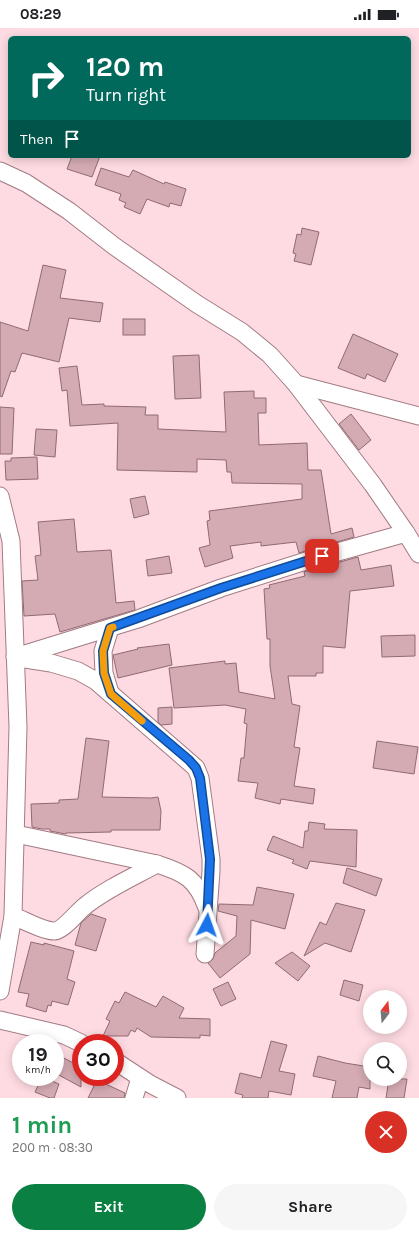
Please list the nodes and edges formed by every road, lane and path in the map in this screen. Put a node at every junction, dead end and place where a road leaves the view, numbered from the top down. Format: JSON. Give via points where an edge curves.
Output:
{"nodes":[{"id":1,"x":0,"y":171,"type":"edge"},
{"id":2,"x":296,"y":384,"type":"junction"},
{"id":3,"x":419,"y":416,"type":"edge"},
{"id":4,"x":0,"y":496,"type":"edge"},
{"id":5,"x":406,"y":533,"type":"junction"},
{"id":6,"x":419,"y":554,"type":"edge"},
{"id":7,"x":7,"y":597,"type":"edge"},
{"id":8,"x":110,"y":628,"type":"junction"},
{"id":9,"x":15,"y":657,"type":"junction"},
{"id":10,"x":111,"y":694,"type":"junction"},
{"id":11,"x":16,"y":834,"type":"junction"},
{"id":12,"x":157,"y":864,"type":"junction"},
{"id":13,"x":208,"y":910,"type":"junction"},
{"id":14,"x":13,"y":916,"type":"junction"},
{"id":15,"x":205,"y":954,"type":"dead end"},
{"id":16,"x":0,"y":991,"type":"edge"},
{"id":17,"x":0,"y":1022,"type":"edge"},
{"id":18,"x":72,"y":1039,"type":"edge"},
{"id":19,"x":124,"y":1067,"type":"edge"},
{"id":20,"x":140,"y":1078,"type":"junction"},
{"id":21,"x":134,"y":1098,"type":"edge"},
{"id":22,"x":177,"y":1098,"type":"edge"}],
"edges":[{"from":1,"to":2,"type":"street","via":[[26,183],[57,203],[197,304],[242,332],[270,355]]},
{"from":2,"to":3,"type":"street"},
{"from":2,"to":5,"type":"street","via":[[374,486]]},
{"from":4,"to":7,"type":"street","via":[[11,541]]},
{"from":5,"to":6,"type":"street"},
{"from":5,"to":8,"type":"street","via":[[221,588]]},
{"from":7,"to":9,"type":"street"},
{"from":8,"to":9,"type":"street"},
{"from":8,"to":10,"type":"street","via":[[103,651],[104,673]]},
{"from":9,"to":10,"type":"street","via":[[78,671],[96,681]]},
{"from":9,"to":11,"type":"street","via":[[18,727]]},
{"from":10,"to":13,"type":"street","via":[[196,768],[200,778],[210,859]]},
{"from":11,"to":12,"type":"street"},
{"from":11,"to":14,"type":"street"},
{"from":12,"to":13,"type":"street","via":[[177,870],[192,881],[202,894]]},
{"from":12,"to":14,"type":"street","via":[[99,897],[55,931]]},
{"from":13,"to":15,"type":"street"},
{"from":14,"to":16,"type":"street"},
{"from":17,"to":18,"type":"street"},
{"from":19,"to":20,"type":"street"},
{"from":20,"to":21,"type":"street"},
{"from":20,"to":22,"type":"street"}]}
